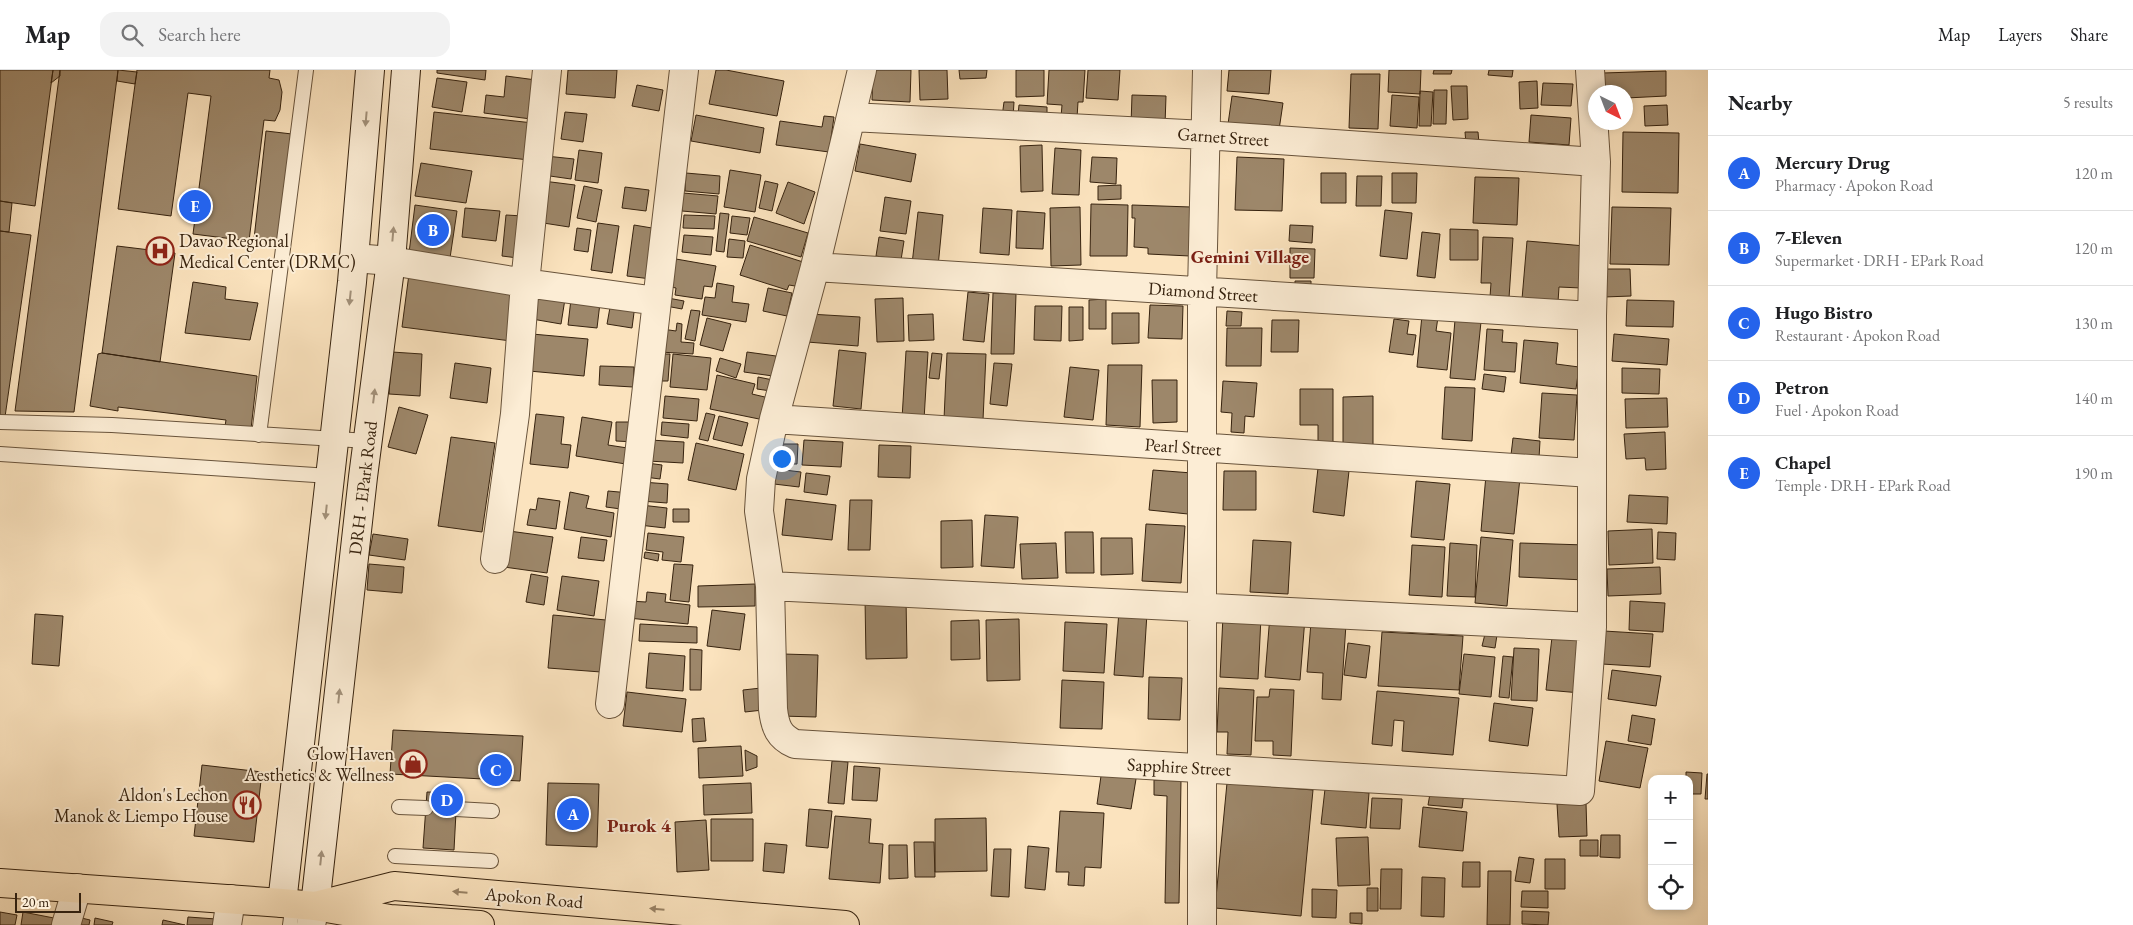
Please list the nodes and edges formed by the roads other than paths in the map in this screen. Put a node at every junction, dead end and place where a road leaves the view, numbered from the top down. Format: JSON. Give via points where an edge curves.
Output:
{"nodes":[{"id":1,"x":306,"y":70,"type":"edge"},
{"id":2,"x":370,"y":70,"type":"edge"},
{"id":3,"x":406,"y":70,"type":"edge"},
{"id":4,"x":548,"y":70,"type":"edge"},
{"id":5,"x":684,"y":70,"type":"edge"},
{"id":6,"x":862,"y":70,"type":"edge"},
{"id":7,"x":1207,"y":70,"type":"edge"},
{"id":8,"x":1590,"y":70,"type":"edge"},
{"id":9,"x":851,"y":118,"type":"junction"},
{"id":10,"x":1205,"y":135,"type":"junction"},
{"id":11,"x":1596,"y":162,"type":"junction"},
{"id":12,"x":354,"y":258,"type":"junction"},
{"id":13,"x":391,"y":261,"type":"junction"},
{"id":14,"x":815,"y":267,"type":"junction"},
{"id":15,"x":525,"y":283,"type":"junction"},
{"id":16,"x":1202,"y":292,"type":"junction"},
{"id":17,"x":657,"y":301,"type":"junction"},
{"id":18,"x":1592,"y":316,"type":"junction"},
{"id":19,"x":774,"y":419,"type":"junction"},
{"id":20,"x":0,"y":422,"type":"edge"},
{"id":21,"x":258,"y":435,"type":"junction"},
{"id":22,"x":334,"y":439,"type":"junction"},
{"id":23,"x":368,"y":441,"type":"junction"},
{"id":24,"x":1202,"y":448,"type":"junction"},
{"id":25,"x":0,"y":454,"type":"edge"},
{"id":26,"x":1592,"y":473,"type":"junction"},
{"id":27,"x":330,"y":476,"type":"junction"},
{"id":28,"x":495,"y":559,"type":"dead end"},
{"id":29,"x":770,"y":586,"type":"junction"},
{"id":30,"x":1201,"y":606,"type":"junction"},
{"id":31,"x":1592,"y":627,"type":"junction"},
{"id":32,"x":610,"y":704,"type":"dead end"},
{"id":33,"x":1201,"y":768,"type":"junction"},
{"id":34,"x":399,"y":808,"type":"dead end"},
{"id":35,"x":426,"y":808,"type":"dead end"},
{"id":36,"x":456,"y":809,"type":"dead end"},
{"id":37,"x":492,"y":811,"type":"dead end"},
{"id":38,"x":395,"y":856,"type":"dead end"},
{"id":39,"x":490,"y":861,"type":"dead end"},
{"id":40,"x":0,"y":883,"type":"edge"},
{"id":41,"x":77,"y":888,"type":"junction"},
{"id":42,"x":229,"y":912,"type":"edge"},
{"id":43,"x":298,"y":913,"type":"edge"},
{"id":44,"x":66,"y":925,"type":"edge"},
{"id":45,"x":480,"y":925,"type":"edge"},
{"id":46,"x":845,"y":925,"type":"edge"},
{"id":47,"x":1202,"y":925,"type":"edge"}],
"edges":[{"from":1,"to":21,"type":"lane"},
{"from":2,"to":12,"type":"street","name":"DRH - EPark Road","one_way":true},
{"from":13,"to":3,"type":"street","name":"DRH - EPark Road","one_way":true},
{"from":4,"to":15,"type":"street"},
{"from":5,"to":17,"type":"street"},
{"from":6,"to":9,"type":"street"},
{"from":7,"to":10,"type":"street"},
{"from":8,"to":11,"type":"street"},
{"from":9,"to":10,"type":"street","name":"Garnet Street"},
{"from":9,"to":14,"type":"street"},
{"from":10,"to":11,"type":"street","name":"Garnet Street"},
{"from":10,"to":16,"type":"street"},
{"from":11,"to":18,"type":"street"},
{"from":12,"to":13,"type":"street"},
{"from":12,"to":22,"type":"street","name":"DRH - EPark Road","one_way":true},
{"from":13,"to":15,"type":"street"},
{"from":23,"to":13,"type":"street","name":"DRH - EPark Road","one_way":true},
{"from":14,"to":16,"type":"street","name":"Diamond Street"},
{"from":14,"to":19,"type":"street"},
{"from":15,"to":17,"type":"street"},
{"from":15,"to":28,"type":"street","via":[[515,414]]},
{"from":16,"to":18,"type":"street","name":"Diamond Street"},
{"from":16,"to":24,"type":"street"},
{"from":17,"to":32,"type":"street"},
{"from":18,"to":26,"type":"street"},
{"from":19,"to":24,"type":"street","name":"Pearl Street"},
{"from":19,"to":29,"type":"street","via":[[761,479],[759,511]]},
{"from":20,"to":21,"type":"lane","via":[[112,425]]},
{"from":21,"to":22,"type":"lane"},
{"from":22,"to":23,"type":"lane"},
{"from":22,"to":27,"type":"street","name":"DRH - EPark Road"},
{"from":43,"to":23,"type":"street","name":"DRH - EPark Road","one_way":true},
{"from":24,"to":26,"type":"street","name":"Pearl Street"},
{"from":24,"to":30,"type":"street"},
{"from":25,"to":27,"type":"lane"},
{"from":26,"to":31,"type":"street"},
{"from":27,"to":43,"type":"street","name":"DRH - EPark Road","one_way":true},
{"from":29,"to":30,"type":"street"},
{"from":29,"to":33,"type":"street","name":"Sapphire Street","via":[[776,728],[795,744]]},
{"from":30,"to":31,"type":"street"},
{"from":30,"to":33,"type":"street"},
{"from":31,"to":33,"type":"street","name":"Sapphire Street","via":[[1580,791]]},
{"from":33,"to":47,"type":"street"},
{"from":34,"to":35,"type":"lane"},
{"from":36,"to":37,"type":"lane"},
{"from":38,"to":39,"type":"lane"},
{"from":40,"to":41,"type":"highway","name":"Apokon Road"},
{"from":41,"to":42,"type":"highway","name":"Apokon Road"},
{"from":41,"to":44,"type":"street"},
{"from":42,"to":43,"type":"highway","name":"Apokon Road"},
{"from":43,"to":45,"type":"highway","name":"Apokon Road"},
{"from":46,"to":43,"type":"highway","name":"Apokon Road","one_way":true,"via":[[394,886]]}]}
